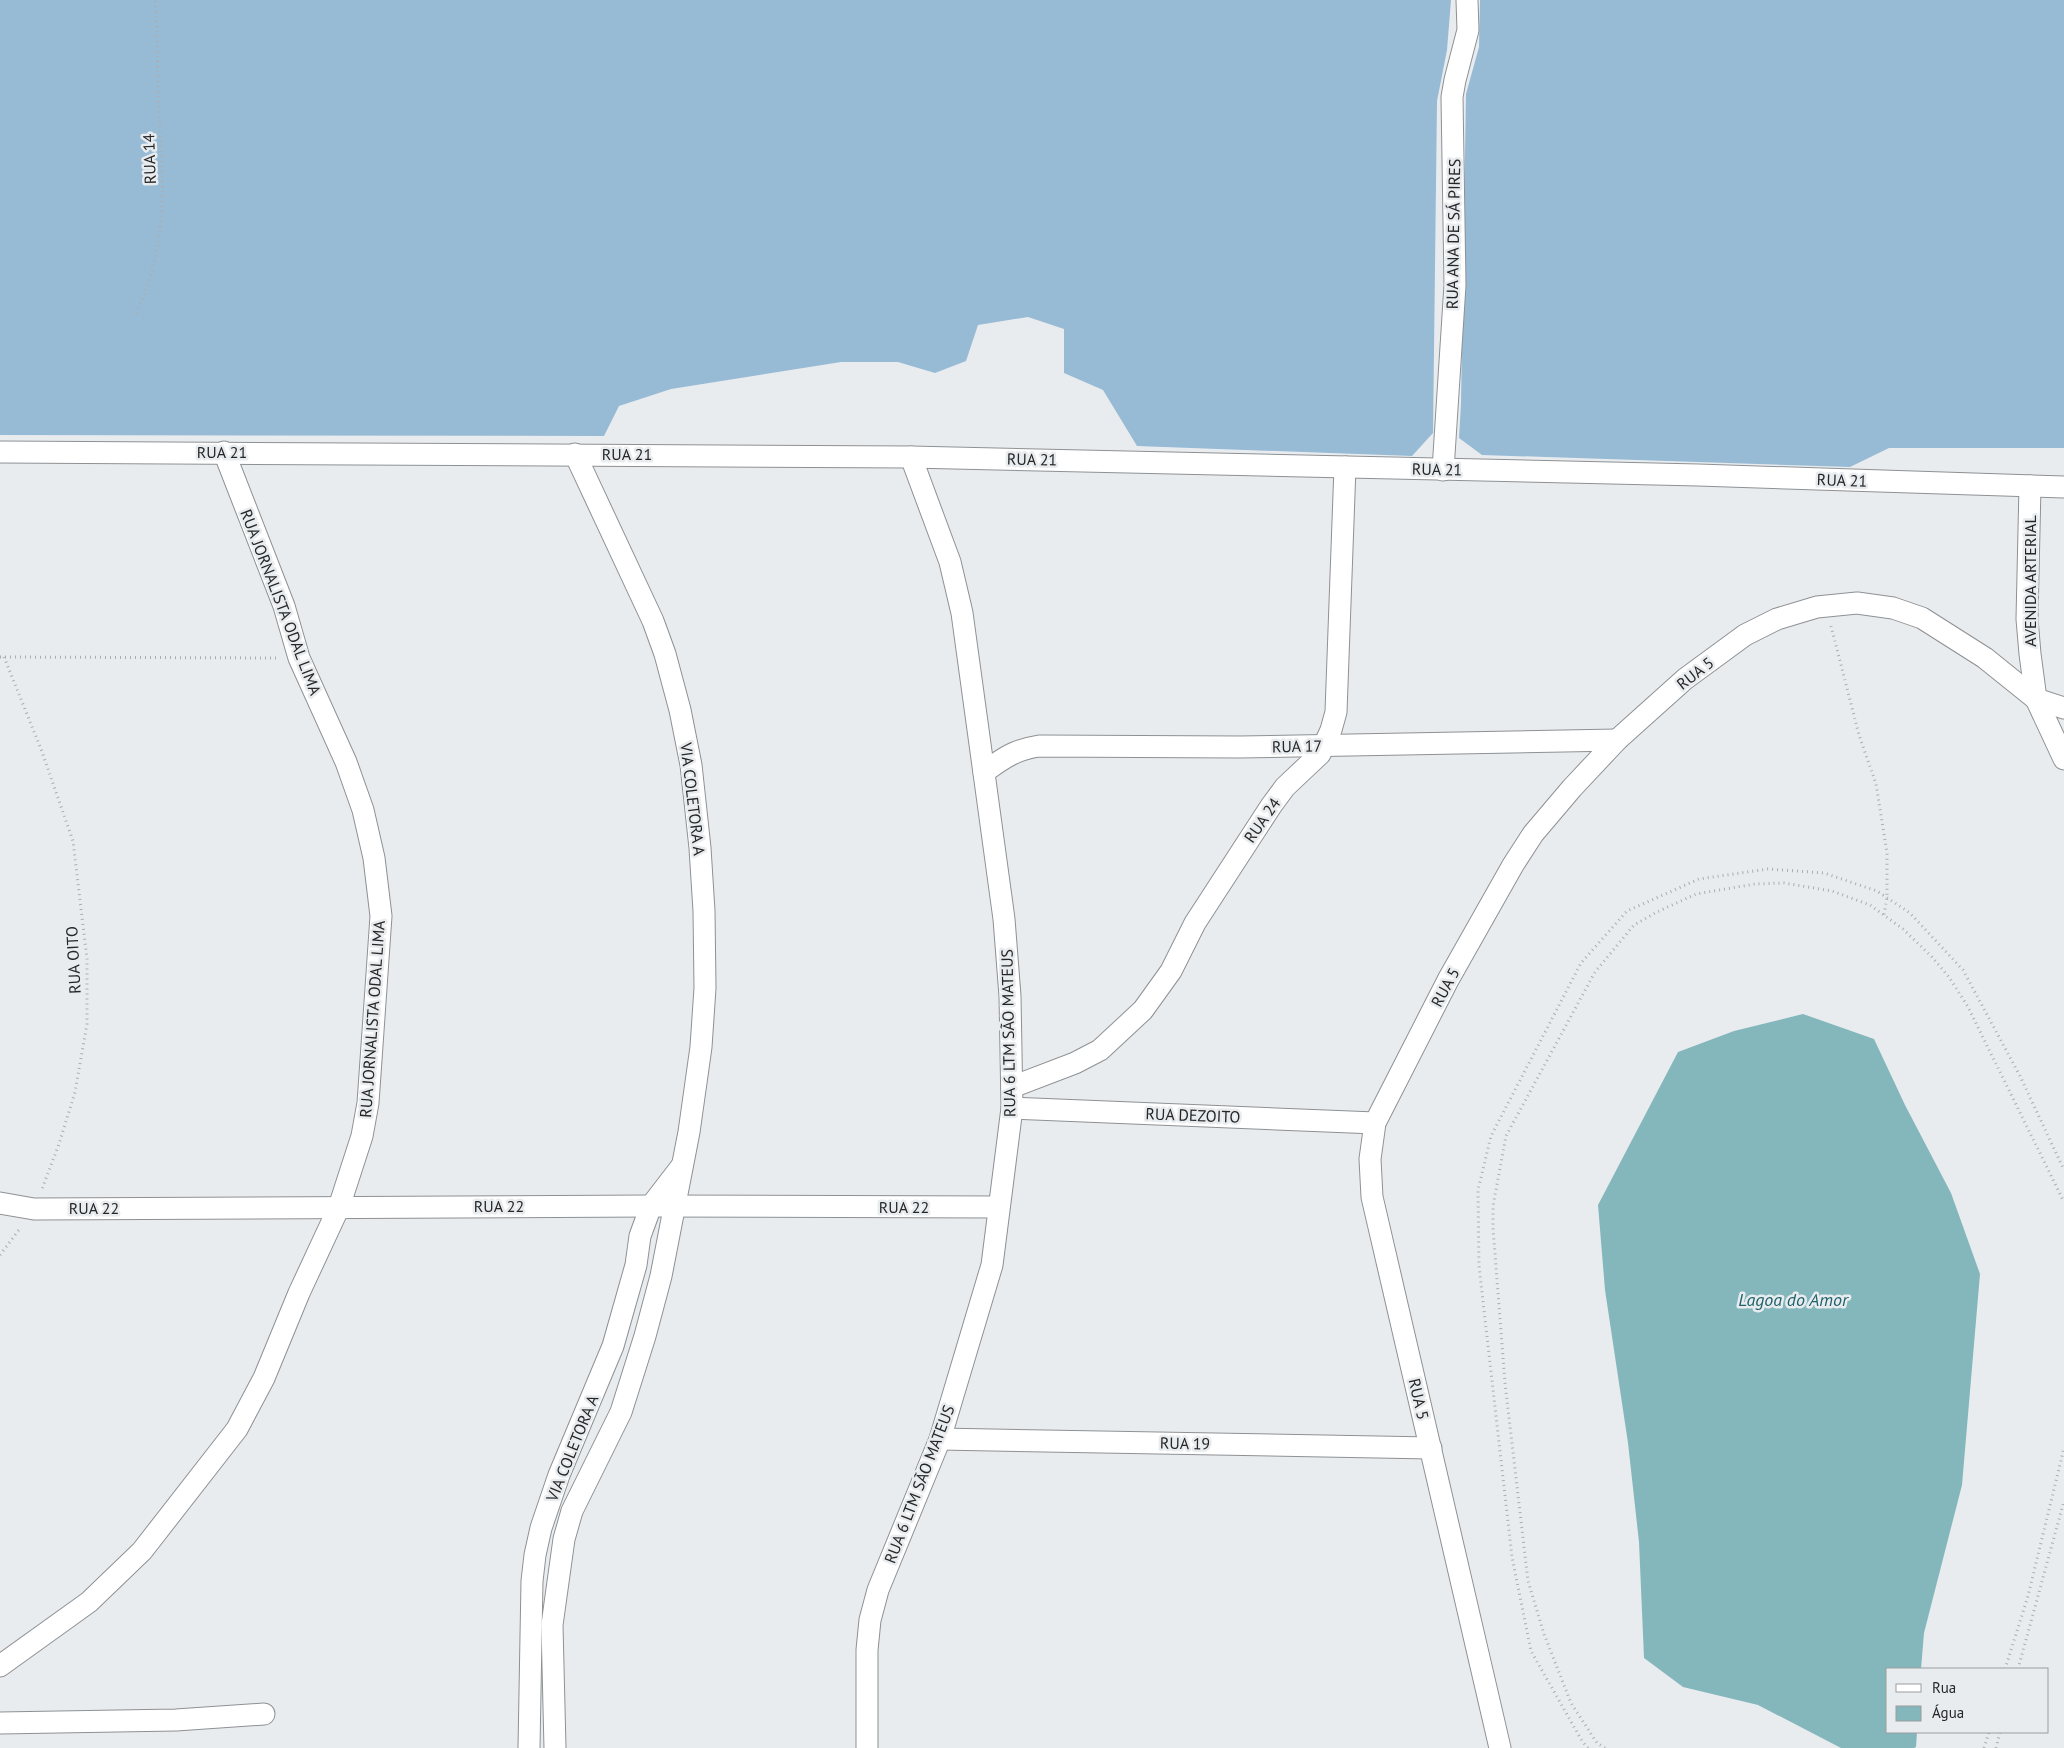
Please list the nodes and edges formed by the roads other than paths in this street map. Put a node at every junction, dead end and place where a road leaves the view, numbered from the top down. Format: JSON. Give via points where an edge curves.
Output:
{"nodes":[{"id":1,"x":1467,"y":0,"type":"edge"},
{"id":2,"x":0,"y":452,"type":"edge"},
{"id":3,"x":224,"y":452,"type":"junction"},
{"id":4,"x":575,"y":454,"type":"junction"},
{"id":5,"x":912,"y":457,"type":"junction"},
{"id":6,"x":1345,"y":467,"type":"junction"},
{"id":7,"x":1443,"y":470,"type":"junction"},
{"id":8,"x":2030,"y":486,"type":"junction"},
{"id":9,"x":2064,"y":487,"type":"edge"},
{"id":10,"x":2036,"y":699,"type":"junction"},
{"id":11,"x":2064,"y":708,"type":"edge"},
{"id":12,"x":1616,"y":740,"type":"junction"},
{"id":13,"x":1325,"y":746,"type":"junction"},
{"id":14,"x":2064,"y":758,"type":"edge"},
{"id":15,"x":984,"y":772,"type":"junction"},
{"id":16,"x":1012,"y":1087,"type":"junction"},
{"id":17,"x":1012,"y":1108,"type":"junction"},
{"id":18,"x":1375,"y":1123,"type":"junction"},
{"id":19,"x":683,"y":1165,"type":"junction"},
{"id":20,"x":0,"y":1203,"type":"edge"},
{"id":21,"x":339,"y":1206,"type":"junction"},
{"id":22,"x":651,"y":1206,"type":"junction"},
{"id":23,"x":676,"y":1206,"type":"junction"},
{"id":24,"x":999,"y":1207,"type":"junction"},
{"id":25,"x":940,"y":1438,"type":"junction"},
{"id":26,"x":1431,"y":1448,"type":"junction"},
{"id":27,"x":0,"y":1666,"type":"edge"},
{"id":28,"x":264,"y":1714,"type":"dead end"},
{"id":29,"x":0,"y":1723,"type":"edge"},
{"id":30,"x":529,"y":1748,"type":"edge"},
{"id":31,"x":555,"y":1748,"type":"edge"},
{"id":32,"x":867,"y":1748,"type":"edge"},
{"id":33,"x":1500,"y":1748,"type":"edge"}],
"edges":[{"from":1,"to":7,"type":"street","name":"RUA ANA DE SÁ PIRES","via":[[1468,30],[1452,97],[1455,285]]},
{"from":2,"to":3,"type":"street","name":"RUA 21"},
{"from":3,"to":4,"type":"street","name":"RUA 21"},
{"from":3,"to":21,"type":"street","name":"RUA JORNALISTA ODAL LIMA","via":[[284,606],[299,658],[346,762],[363,810],[379,890],[368,1103],[362,1136]]},
{"from":4,"to":5,"type":"street","name":"RUA 21"},
{"from":4,"to":19,"type":"street","name":"VIA COLETORA A","via":[[653,621],[680,710],[691,765],[704,911],[704,988],[701,1047]]},
{"from":5,"to":6,"type":"street","name":"RUA 21"},
{"from":5,"to":15,"type":"street","name":"RUA 6 LTM SÃO MATEUS","via":[[958,590]]},
{"from":6,"to":7,"type":"street","name":"RUA 21"},
{"from":6,"to":13,"type":"street","name":"RUA 24","via":[[1336,712]]},
{"from":7,"to":8,"type":"street","name":"RUA 21"},
{"from":8,"to":9,"type":"street","name":"RUA 21"},
{"from":8,"to":10,"type":"street","name":"AVENIDA ARTERIAL","via":[[2027,619]]},
{"from":10,"to":11,"type":"street"},
{"from":10,"to":12,"type":"street","name":"RUA 5","via":[[1985,658],[1922,618],[1893,608],[1857,603],[1826,606],[1777,619],[1745,635],[1685,679]]},
{"from":10,"to":14,"type":"street","name":"AVENIDA ARTERIAL"},
{"from":12,"to":13,"type":"street","name":"RUA 17"},
{"from":12,"to":18,"type":"street","name":"RUA 5","via":[[1539,828],[1514,865],[1448,980]]},
{"from":13,"to":15,"type":"street","name":"RUA 17","via":[[1039,746],[1008,754]]},
{"from":13,"to":16,"type":"street","name":"RUA 24","via":[[1271,806],[1195,924],[1171,971],[1143,1010],[1100,1050],[1075,1064]]},
{"from":15,"to":16,"type":"street","name":"RUA 6 LTM SÃO MATEUS","via":[[1004,919]]},
{"from":16,"to":17,"type":"street","name":"RUA 6 LTM SÃO MATEUS"},
{"from":17,"to":18,"type":"street","name":"RUA DEZOITO"},
{"from":17,"to":24,"type":"street","name":"RUA 6 LTM SÃO MATEUS"},
{"from":18,"to":26,"type":"street","name":"RUA 5","via":[[1370,1159],[1372,1197]]},
{"from":19,"to":22,"type":"street","name":"VIA COLETORA A"},
{"from":19,"to":23,"type":"street","name":"VIA COLETORA A"},
{"from":20,"to":21,"type":"street","name":"RUA 22","via":[[34,1209]]},
{"from":21,"to":22,"type":"street","name":"RUA 22"},
{"from":21,"to":27,"type":"street","name":"RUA JORNALISTA ODAL LIMA","via":[[264,1378],[232,1436],[142,1551],[89,1602]]},
{"from":22,"to":23,"type":"street","name":"RUA 22"},
{"from":22,"to":30,"type":"street","name":"VIA COLETORA A","via":[[640,1236],[636,1265],[613,1346],[559,1476],[539,1537],[531,1599]]},
{"from":23,"to":24,"type":"street","name":"RUA 22"},
{"from":23,"to":31,"type":"street","name":"VIA COLETORA A","via":[[645,1336],[620,1412],[568,1525],[552,1624]]},
{"from":24,"to":25,"type":"street","name":"RUA 6 LTM SÃO MATEUS","via":[[992,1265]]},
{"from":25,"to":26,"type":"street","name":"RUA 19"},
{"from":25,"to":32,"type":"street","name":"RUA 6 LTM SÃO MATEUS","via":[[873,1607],[867,1650]]},
{"from":26,"to":33,"type":"street","name":"RUA 5"},
{"from":28,"to":29,"type":"street","via":[[68,1724]]}]}
